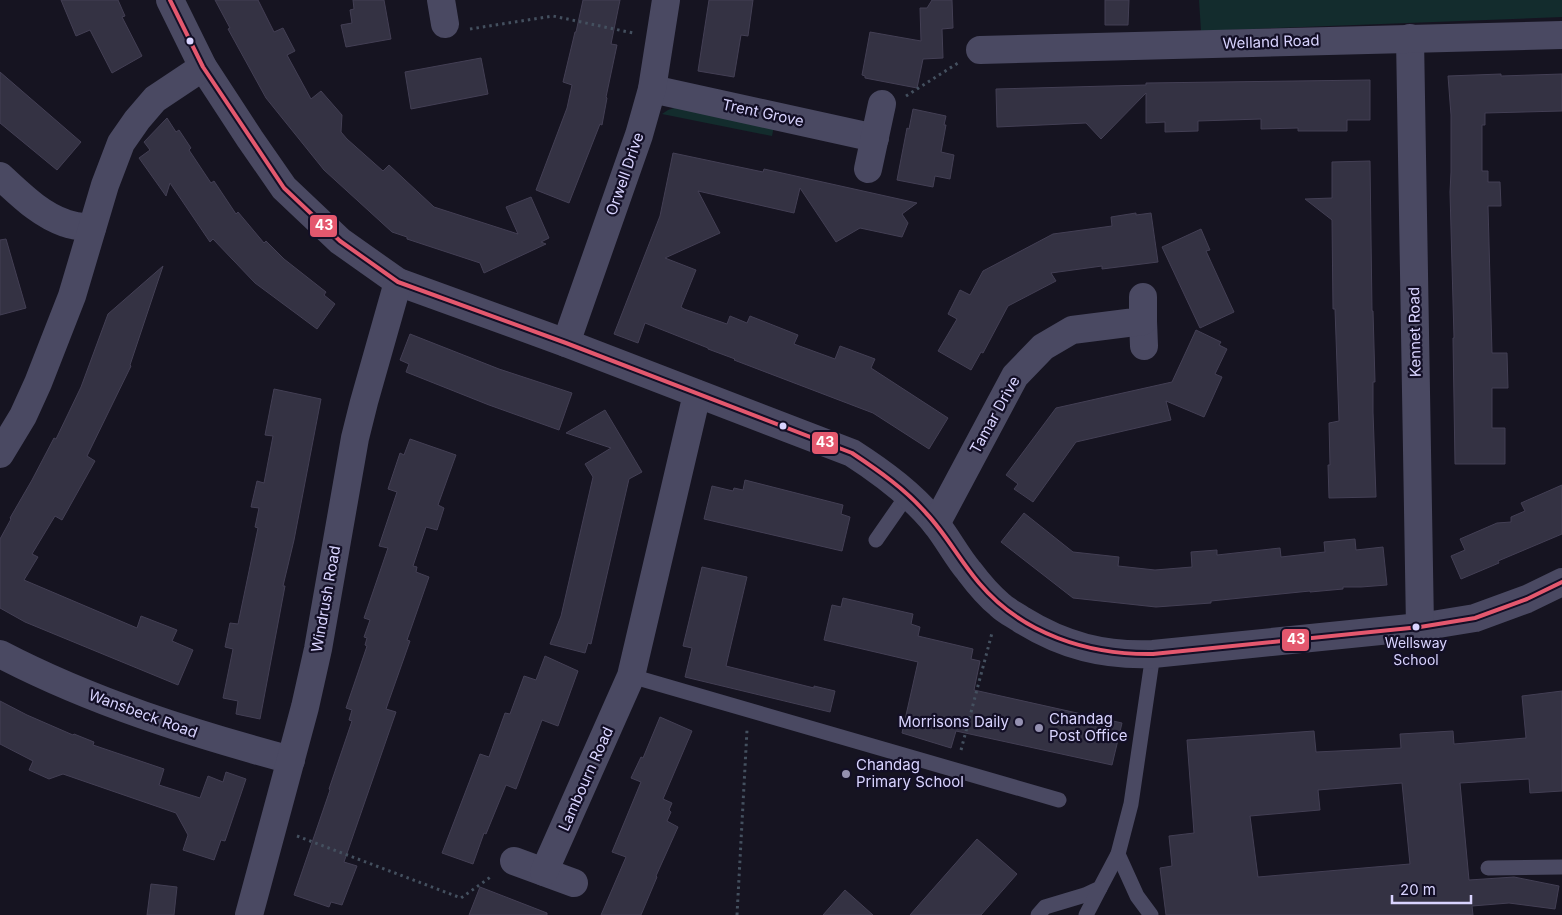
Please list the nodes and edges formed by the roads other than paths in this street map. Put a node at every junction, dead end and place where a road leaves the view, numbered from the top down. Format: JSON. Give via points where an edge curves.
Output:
{"nodes":[{"id":1,"x":170,"y":0,"type":"edge"},
{"id":2,"x":666,"y":0,"type":"edge"},
{"id":3,"x":1562,"y":35,"type":"edge"},
{"id":4,"x":1410,"y":38,"type":"junction"},
{"id":5,"x":980,"y":50,"type":"road end"},
{"id":6,"x":202,"y":67,"type":"junction"},
{"id":7,"x":652,"y":89,"type":"junction"},
{"id":8,"x":882,"y":104,"type":"road end"},
{"id":9,"x":875,"y":138,"type":"junction"},
{"id":10,"x":868,"y":169,"type":"dead end"},
{"id":11,"x":0,"y":176,"type":"edge"},
{"id":12,"x":92,"y":228,"type":"junction"},
{"id":13,"x":398,"y":282,"type":"junction"},
{"id":14,"x":1144,"y":321,"type":"dead end"},
{"id":15,"x":566,"y":343,"type":"junction"},
{"id":16,"x":697,"y":394,"type":"junction"},
{"id":17,"x":0,"y":454,"type":"edge"},
{"id":18,"x":908,"y":494,"type":"junction"},
{"id":19,"x":936,"y":524,"type":"junction"},
{"id":20,"x":876,"y":540,"type":"dead end"},
{"id":21,"x":1562,"y":582,"type":"edge"},
{"id":22,"x":1420,"y":627,"type":"junction"},
{"id":23,"x":0,"y":654,"type":"edge"},
{"id":24,"x":1153,"y":654,"type":"junction"},
{"id":25,"x":631,"y":676,"type":"junction"},
{"id":26,"x":291,"y":760,"type":"junction"},
{"id":27,"x":1059,"y":800,"type":"dead end"},
{"id":28,"x":1118,"y":854,"type":"junction"},
{"id":29,"x":514,"y":861,"type":"road end"},
{"id":30,"x":1562,"y":867,"type":"edge"},
{"id":31,"x":1488,"y":868,"type":"dead end"},
{"id":32,"x":544,"y":872,"type":"junction"},
{"id":33,"x":574,"y":883,"type":"dead end"},
{"id":34,"x":1100,"y":888,"type":"junction"},
{"id":35,"x":250,"y":915,"type":"edge"},
{"id":36,"x":1038,"y":915,"type":"edge"},
{"id":37,"x":1086,"y":915,"type":"edge"},
{"id":38,"x":1151,"y":915,"type":"edge"}],
"edges":[{"from":1,"to":6,"type":"street"},
{"from":2,"to":7,"type":"street","name":"Orwell Drive"},
{"from":3,"to":4,"type":"street","name":"Welland Road"},
{"from":4,"to":5,"type":"street","name":"Welland Road"},
{"from":4,"to":22,"type":"street","name":"Kennet Road"},
{"from":6,"to":12,"type":"street","via":[[155,100],[121,143]]},
{"from":6,"to":13,"type":"street","via":[[284,188],[340,241]]},
{"from":7,"to":9,"type":"street","name":"Trent Grove"},
{"from":7,"to":15,"type":"street","name":"Orwell Drive"},
{"from":8,"to":9,"type":"street"},
{"from":9,"to":10,"type":"street"},
{"from":11,"to":12,"type":"street","via":[[48,216]]},
{"from":12,"to":17,"type":"street","via":[[72,296],[38,383]]},
{"from":13,"to":15,"type":"street"},
{"from":13,"to":26,"type":"street","name":"Windrush Road","via":[[355,438],[318,649]]},
{"from":14,"to":19,"type":"street","name":"Tamar Drive","via":[[1072,330],[1043,347],[1015,376]]},
{"from":15,"to":16,"type":"street"},
{"from":16,"to":18,"type":"street","via":[[852,453],[884,473]]},
{"from":16,"to":25,"type":"street","name":"Lambourn Road"},
{"from":18,"to":19,"type":"street"},
{"from":18,"to":20,"type":"lane"},
{"from":19,"to":24,"type":"street","via":[[968,571],[1000,605],[1039,630],[1094,650],[1128,655]]},
{"from":21,"to":22,"type":"street","via":[[1528,599],[1475,618]]},
{"from":22,"to":24,"type":"street"},
{"from":23,"to":26,"type":"street","name":"Wansbeck Road","via":[[71,688],[140,714]]},
{"from":24,"to":28,"type":"lane","via":[[1132,804]]},
{"from":25,"to":27,"type":"lane"},
{"from":25,"to":32,"type":"street","name":"Lambourn Road"},
{"from":26,"to":35,"type":"street","name":"Windrush Road"},
{"from":28,"to":34,"type":"lane"},
{"from":28,"to":38,"type":"lane","via":[[1137,896]]},
{"from":29,"to":32,"type":"street"},
{"from":30,"to":31,"type":"lane"},
{"from":32,"to":33,"type":"street"},
{"from":34,"to":36,"type":"lane","via":[[1045,907]]},
{"from":34,"to":37,"type":"lane"}]}
